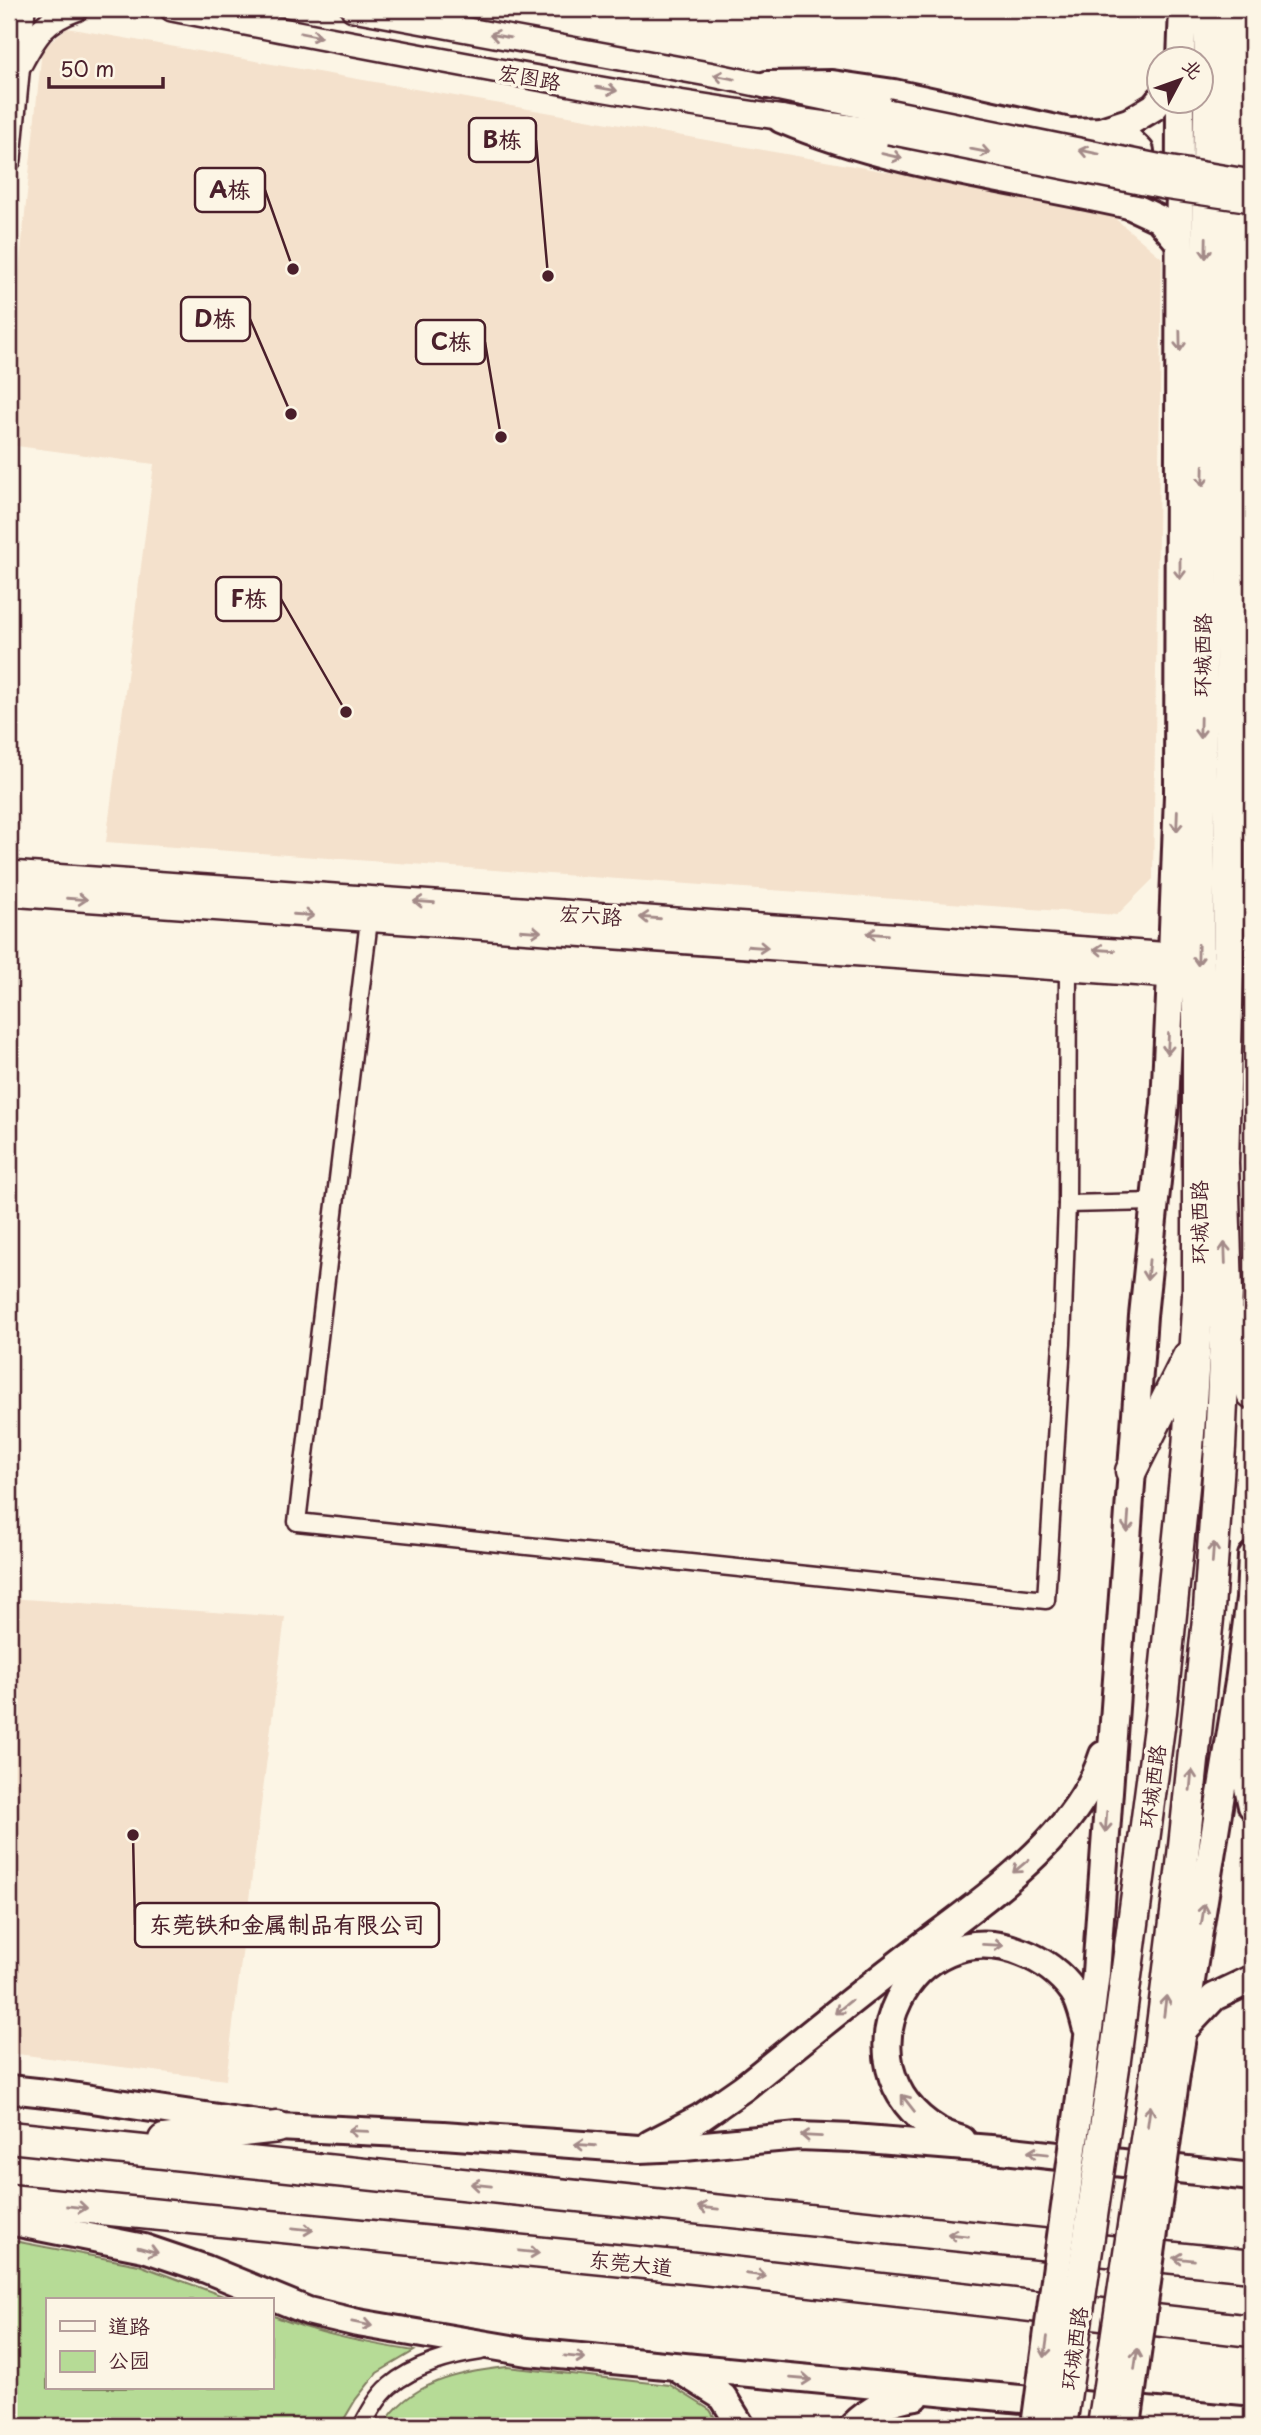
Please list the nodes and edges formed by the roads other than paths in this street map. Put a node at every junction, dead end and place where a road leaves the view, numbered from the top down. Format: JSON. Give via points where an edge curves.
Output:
{"nodes":[{"id":1,"x":23,"y":9,"type":"edge"},
{"id":2,"x":76,"y":9,"type":"edge"},
{"id":3,"x":172,"y":9,"type":"edge"},
{"id":4,"x":353,"y":9,"type":"edge"},
{"id":5,"x":1183,"y":9,"type":"edge"},
{"id":6,"x":1210,"y":9,"type":"edge"},
{"id":7,"x":1238,"y":9,"type":"edge"},
{"id":8,"x":1182,"y":46,"type":"edge"},
{"id":9,"x":18,"y":68,"type":"junction"},
{"id":10,"x":767,"y":85,"type":"junction"},
{"id":11,"x":1146,"y":112,"type":"edge"},
{"id":12,"x":1180,"y":116,"type":"edge"},
{"id":13,"x":781,"y":119,"type":"junction"},
{"id":14,"x":888,"y":122,"type":"junction"},
{"id":15,"x":1101,"y":131,"type":"junction"},
{"id":16,"x":9,"y":159,"type":"edge"},
{"id":17,"x":1252,"y":182,"type":"edge"},
{"id":18,"x":1093,"y":197,"type":"junction"},
{"id":19,"x":1252,"y":200,"type":"edge"},
{"id":20,"x":1179,"y":242,"type":"junction"},
{"id":21,"x":9,"y":873,"type":"edge"},
{"id":22,"x":9,"y":894,"type":"edge"},
{"id":23,"x":369,"y":920,"type":"junction"},
{"id":24,"x":1172,"y":965,"type":"junction"},
{"id":25,"x":1068,"y":968,"type":"junction"},
{"id":26,"x":1155,"y":1202,"type":"junction"},
{"id":27,"x":1067,"y":1204,"type":"junction"},
{"id":28,"x":1227,"y":1292,"type":"junction"},
{"id":29,"x":1195,"y":1344,"type":"junction"},
{"id":30,"x":1252,"y":1393,"type":"edge"},
{"id":31,"x":1132,"y":1471,"type":"junction"},
{"id":32,"x":1252,"y":1556,"type":"edge"},
{"id":33,"x":1234,"y":1718,"type":"junction"},
{"id":34,"x":1112,"y":1730,"type":"junction"},
{"id":35,"x":1252,"y":1806,"type":"edge"},
{"id":36,"x":1252,"y":1979,"type":"edge"},
{"id":37,"x":1184,"y":2029,"type":"junction"},
{"id":38,"x":1089,"y":2032,"type":"junction"},
{"id":39,"x":1166,"y":2074,"type":"junction"},
{"id":40,"x":9,"y":2089,"type":"edge"},
{"id":41,"x":278,"y":2127,"type":"junction"},
{"id":42,"x":9,"y":2137,"type":"edge"},
{"id":43,"x":106,"y":2147,"type":"junction"},
{"id":44,"x":987,"y":2148,"type":"junction"},
{"id":45,"x":639,"y":2149,"type":"junction"},
{"id":46,"x":1252,"y":2177,"type":"edge"},
{"id":47,"x":9,"y":2200,"type":"edge"},
{"id":48,"x":9,"y":2221,"type":"edge"},
{"id":49,"x":1252,"y":2266,"type":"edge"},
{"id":50,"x":1252,"y":2331,"type":"edge"},
{"id":51,"x":507,"y":2348,"type":"junction"},
{"id":52,"x":676,"y":2367,"type":"junction"},
{"id":53,"x":940,"y":2392,"type":"junction"},
{"id":54,"x":1252,"y":2421,"type":"edge"},
{"id":55,"x":362,"y":2426,"type":"edge"},
{"id":56,"x":741,"y":2426,"type":"edge"},
{"id":57,"x":853,"y":2426,"type":"edge"},
{"id":58,"x":1035,"y":2426,"type":"edge"},
{"id":59,"x":1062,"y":2426,"type":"edge"},
{"id":60,"x":1103,"y":2426,"type":"edge"},
{"id":61,"x":1127,"y":2426,"type":"edge"}],
"edges":[{"from":1,"to":9,"type":"street"},
{"from":2,"to":9,"type":"street","via":[[58,15],[42,28]]},
{"from":3,"to":13,"type":"street","name":"宏图路","one_way":true},
{"from":10,"to":4,"type":"street","name":"宏图路","one_way":true},
{"from":5,"to":8,"type":"main road"},
{"from":6,"to":29,"type":"highway","name":"环城西路","one_way":true},
{"from":28,"to":7,"type":"highway","name":"环城西路","one_way":true,"via":[[1223,1163]]},
{"from":9,"to":16,"type":"street"},
{"from":10,"to":14,"type":"street","name":"宏图路"},
{"from":10,"to":15,"type":"main road","via":[[832,84],[1070,132]]},
{"from":11,"to":15,"type":"main road"},
{"from":12,"to":20,"type":"main road"},
{"from":13,"to":14,"type":"street","name":"宏图路"},
{"from":13,"to":18,"type":"main road","one_way":true,"via":[[882,154]]},
{"from":17,"to":14,"type":"street","one_way":true,"bridge":true},
{"from":14,"to":19,"type":"street","one_way":true,"bridge":true,"via":[[1164,187]]},
{"from":15,"to":18,"type":"main road","via":[[1124,135],[1140,151],[1141,171],[1131,189]]},
{"from":18,"to":20,"type":"main road","via":[[1129,205],[1158,219]]},
{"from":20,"to":24,"type":"main road","one_way":true,"via":[[1178,794]]},
{"from":24,"to":21,"type":"street","name":"宏六路","one_way":true},
{"from":22,"to":23,"type":"street","name":"宏六路","one_way":true},
{"from":23,"to":25,"type":"street","name":"宏六路","one_way":true},
{"from":23,"to":27,"type":"street","via":[[297,1522],[1046,1600]]},
{"from":24,"to":25,"type":"street","name":"宏六路"},
{"from":24,"to":26,"type":"main road","one_way":true},
{"from":25,"to":27,"type":"street"},
{"from":26,"to":27,"type":"street"},
{"from":26,"to":31,"type":"main road","one_way":true},
{"from":28,"to":30,"type":"highway"},
{"from":39,"to":28,"type":"highway","name":"环城西路","one_way":true,"via":[[1209,1609]]},
{"from":29,"to":31,"type":"highway"},
{"from":29,"to":59,"type":"highway","name":"环城西路","bridge":true,"via":[[1161,1712]]},
{"from":31,"to":34,"type":"main road","one_way":true},
{"from":32,"to":33,"type":"main road"},
{"from":33,"to":35,"type":"main road"},
{"from":37,"to":33,"type":"main road","one_way":true},
{"from":34,"to":38,"type":"main road","one_way":true},
{"from":34,"to":45,"type":"main road","one_way":true,"via":[[1096,1778],[1048,1843],[743,2088],[700,2119]]},
{"from":36,"to":37,"type":"main road","via":[[1214,1997]]},
{"from":37,"to":39,"type":"main road"},
{"from":44,"to":38,"type":"main road","one_way":true,"via":[[938,2131],[910,2108],[894,2082],[886,2050],[892,2013],[910,1980],[935,1958],[973,1944],[1007,1946],[1041,1960],[1074,1992]]},
{"from":38,"to":58,"type":"main road","one_way":true,"bridge":true},
{"from":60,"to":39,"type":"highway","name":"环城西路","one_way":true,"bridge":true},
{"from":61,"to":39,"type":"main road","one_way":true,"bridge":true},
{"from":40,"to":41,"type":"main road"},
{"from":41,"to":43,"type":"highway"},
{"from":45,"to":41,"type":"main road","one_way":true},
{"from":42,"to":43,"type":"highway"},
{"from":49,"to":43,"type":"highway","one_way":true},
{"from":44,"to":45,"type":"main road","one_way":true,"via":[[798,2136]]},
{"from":46,"to":44,"type":"main road","one_way":true},
{"from":47,"to":50,"type":"highway","name":"东莞大道","one_way":true,"via":[[695,2268]]},
{"from":48,"to":51,"type":"main road","one_way":true,"via":[[144,2248],[308,2311]]},
{"from":51,"to":52,"type":"main road","one_way":true},
{"from":51,"to":55,"type":"street","via":[[467,2353],[419,2369],[390,2386]]},
{"from":52,"to":53,"type":"main road","one_way":true},
{"from":52,"to":56,"type":"main road","via":[[723,2397]]},
{"from":53,"to":54,"type":"main road"},
{"from":53,"to":57,"type":"main road","via":[[903,2398],[867,2412]]}]}
